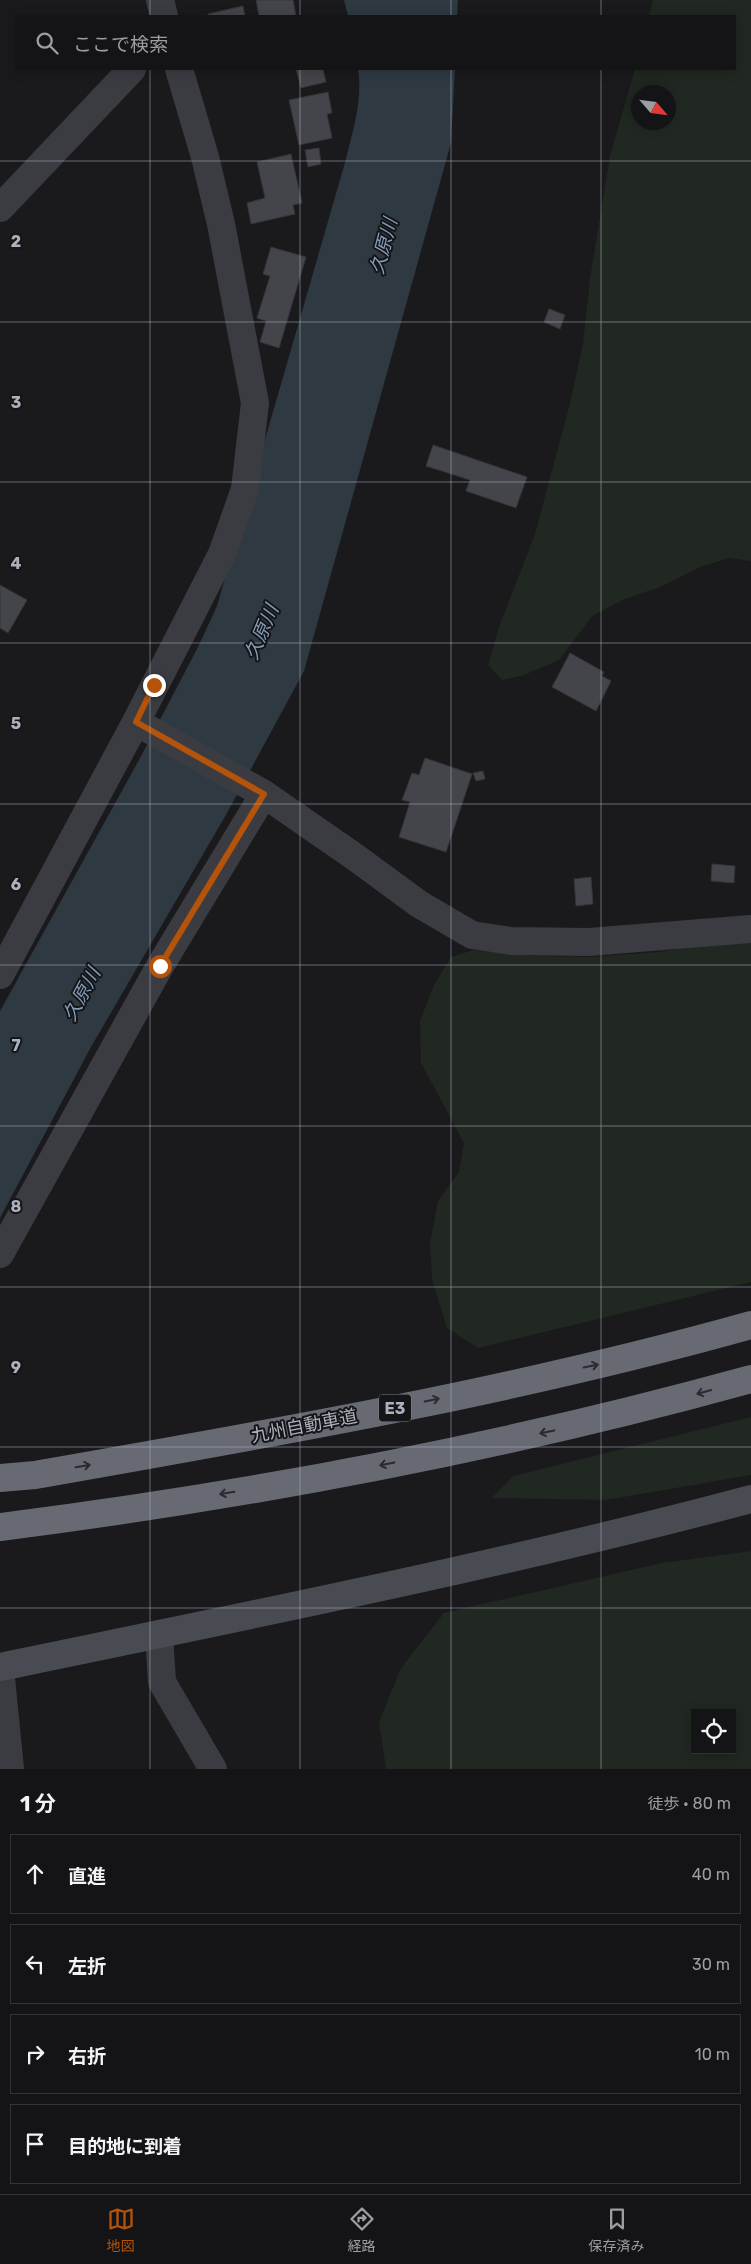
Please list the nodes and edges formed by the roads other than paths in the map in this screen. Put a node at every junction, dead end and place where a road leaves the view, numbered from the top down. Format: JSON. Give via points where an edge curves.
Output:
{"nodes":[{"id":1,"x":160,"y":0,"type":"edge"},
{"id":2,"x":164,"y":15,"type":"edge"},
{"id":3,"x":131,"y":70,"type":"edge"},
{"id":4,"x":179,"y":70,"type":"edge"},
{"id":5,"x":0,"y":208,"type":"edge"},
{"id":6,"x":146,"y":728,"type":"junction"},
{"id":7,"x":264,"y":794,"type":"junction"},
{"id":8,"x":751,"y":929,"type":"edge"},
{"id":9,"x":0,"y":975,"type":"edge"},
{"id":10,"x":0,"y":1254,"type":"edge"},
{"id":11,"x":751,"y":1325,"type":"edge"},
{"id":12,"x":751,"y":1379,"type":"edge"},
{"id":13,"x":0,"y":1478,"type":"edge"},
{"id":14,"x":751,"y":1499,"type":"edge"},
{"id":15,"x":0,"y":1527,"type":"edge"},
{"id":16,"x":159,"y":1634,"type":"junction"},
{"id":17,"x":0,"y":1667,"type":"edge"},
{"id":18,"x":10,"y":1769,"type":"edge"},
{"id":19,"x":213,"y":1769,"type":"edge"}],
"edges":[{"from":1,"to":2,"type":"street"},
{"from":3,"to":5,"type":"street"},
{"from":4,"to":6,"type":"street","via":[[221,224],[255,403],[244,489],[222,554]]},
{"from":6,"to":7,"type":"street"},
{"from":6,"to":9,"type":"street"},
{"from":7,"to":8,"type":"street","via":[[419,904],[472,935],[511,941],[589,942]]},
{"from":7,"to":10,"type":"street","via":[[160,966]]},
{"from":13,"to":11,"type":"highway","name":"九州自動車道","number":"E3","one_way":true,"via":[[254,1437],[656,1352]]},
{"from":12,"to":15,"type":"highway","one_way":true,"via":[[543,1433],[274,1486]]},
{"from":14,"to":16,"type":"street","via":[[402,1583]]},
{"from":16,"to":17,"type":"street"},
{"from":16,"to":19,"type":"street","via":[[162,1682]]},
{"from":17,"to":18,"type":"street"}]}
